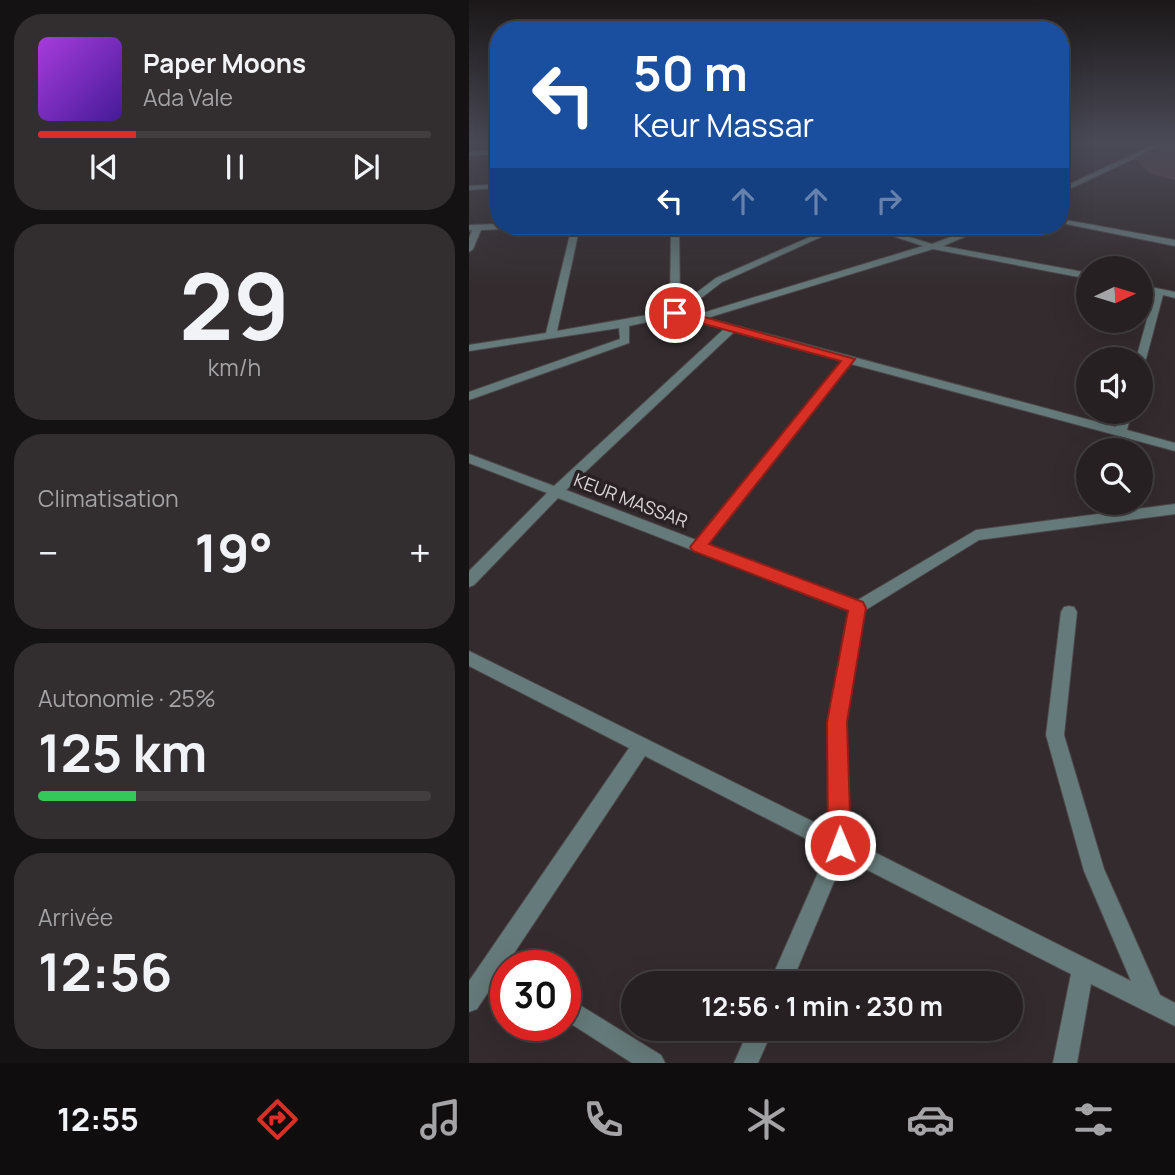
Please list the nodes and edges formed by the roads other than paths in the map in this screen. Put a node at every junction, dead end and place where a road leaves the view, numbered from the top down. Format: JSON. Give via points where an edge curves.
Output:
{"nodes":[{"id":1,"x":1069,"y":223,"type":"edge"},
{"id":2,"x":474,"y":228,"type":"edge"},
{"id":3,"x":574,"y":235,"type":"edge"},
{"id":4,"x":675,"y":235,"type":"edge"},
{"id":5,"x":821,"y":235,"type":"edge"},
{"id":6,"x":895,"y":235,"type":"edge"},
{"id":7,"x":961,"y":235,"type":"edge"},
{"id":8,"x":1175,"y":243,"type":"edge"},
{"id":9,"x":931,"y":246,"type":"junction"},
{"id":10,"x":469,"y":249,"type":"edge"},
{"id":11,"x":1076,"y":274,"type":"edge"},
{"id":12,"x":1153,"y":291,"type":"edge"},
{"id":13,"x":1159,"y":292,"type":"junction"},
{"id":14,"x":1175,"y":295,"type":"edge"},
{"id":15,"x":675,"y":313,"type":"junction"},
{"id":16,"x":696,"y":318,"type":"junction"},
{"id":17,"x":624,"y":324,"type":"junction"},
{"id":18,"x":732,"y":328,"type":"junction"},
{"id":19,"x":551,"y":334,"type":"junction"},
{"id":20,"x":1144,"y":347,"type":"edge"},
{"id":21,"x":469,"y":348,"type":"edge"},
{"id":22,"x":849,"y":359,"type":"junction"},
{"id":23,"x":469,"y":396,"type":"edge"},
{"id":24,"x":1123,"y":424,"type":"edge"},
{"id":25,"x":1121,"y":432,"type":"junction"},
{"id":26,"x":1175,"y":447,"type":"edge"},
{"id":27,"x":469,"y":458,"type":"edge"},
{"id":28,"x":556,"y":492,"type":"junction"},
{"id":29,"x":1175,"y":509,"type":"edge"},
{"id":30,"x":698,"y":547,"type":"junction"},
{"id":31,"x":469,"y":581,"type":"edge"},
{"id":32,"x":857,"y":608,"type":"junction"},
{"id":33,"x":1069,"y":612,"type":"dead end"},
{"id":34,"x":471,"y":661,"type":"edge"},
{"id":35,"x":642,"y":745,"type":"junction"},
{"id":36,"x":840,"y":845,"type":"junction"},
{"id":37,"x":511,"y":950,"type":"edge"},
{"id":38,"x":1083,"y":968,"type":"junction"},
{"id":39,"x":786,"y":971,"type":"edge"},
{"id":40,"x":490,"y":977,"type":"edge"},
{"id":41,"x":469,"y":1001,"type":"edge"},
{"id":42,"x":1152,"y":1003,"type":"junction"},
{"id":43,"x":1175,"y":1015,"type":"edge"},
{"id":44,"x":581,"y":1017,"type":"edge"},
{"id":45,"x":756,"y":1041,"type":"edge"},
{"id":46,"x":653,"y":1063,"type":"edge"},
{"id":47,"x":746,"y":1063,"type":"edge"},
{"id":48,"x":1065,"y":1063,"type":"edge"}],
"edges":[{"from":1,"to":8,"type":"street"},
{"from":2,"to":10,"type":"street"},
{"from":3,"to":19,"type":"street"},
{"from":4,"to":15,"type":"street"},
{"from":5,"to":15,"type":"street","via":[[719,280]]},
{"from":6,"to":9,"type":"street"},
{"from":7,"to":9,"type":"street"},
{"from":9,"to":11,"type":"street"},
{"from":9,"to":16,"type":"street"},
{"from":12,"to":13,"type":"street"},
{"from":13,"to":14,"type":"street"},
{"from":13,"to":20,"type":"street"},
{"from":15,"to":16,"type":"street"},
{"from":15,"to":17,"type":"street"},
{"from":16,"to":18,"type":"street"},
{"from":17,"to":19,"type":"street"},
{"from":17,"to":23,"type":"street","via":[[625,341]]},
{"from":18,"to":22,"type":"street"},
{"from":18,"to":28,"type":"street"},
{"from":19,"to":21,"type":"street"},
{"from":22,"to":25,"type":"street"},
{"from":22,"to":30,"type":"street"},
{"from":24,"to":25,"type":"street"},
{"from":25,"to":26,"type":"street"},
{"from":27,"to":28,"type":"street","name":"KEUR MASSAR"},
{"from":28,"to":30,"type":"street","name":"KEUR MASSAR"},
{"from":28,"to":31,"type":"street"},
{"from":29,"to":32,"type":"street","via":[[976,535]]},
{"from":30,"to":32,"type":"street","name":"KEUR MASSAR"},
{"from":32,"to":36,"type":"street","via":[[837,722]]},
{"from":33,"to":42,"type":"street","via":[[1055,735],[1094,871]]},
{"from":34,"to":35,"type":"street"},
{"from":35,"to":36,"type":"street"},
{"from":35,"to":37,"type":"street"},
{"from":36,"to":38,"type":"street"},
{"from":36,"to":39,"type":"street"},
{"from":38,"to":42,"type":"street"},
{"from":38,"to":48,"type":"street"},
{"from":40,"to":41,"type":"street"},
{"from":42,"to":43,"type":"street"},
{"from":44,"to":46,"type":"street"},
{"from":45,"to":47,"type":"street"}]}
